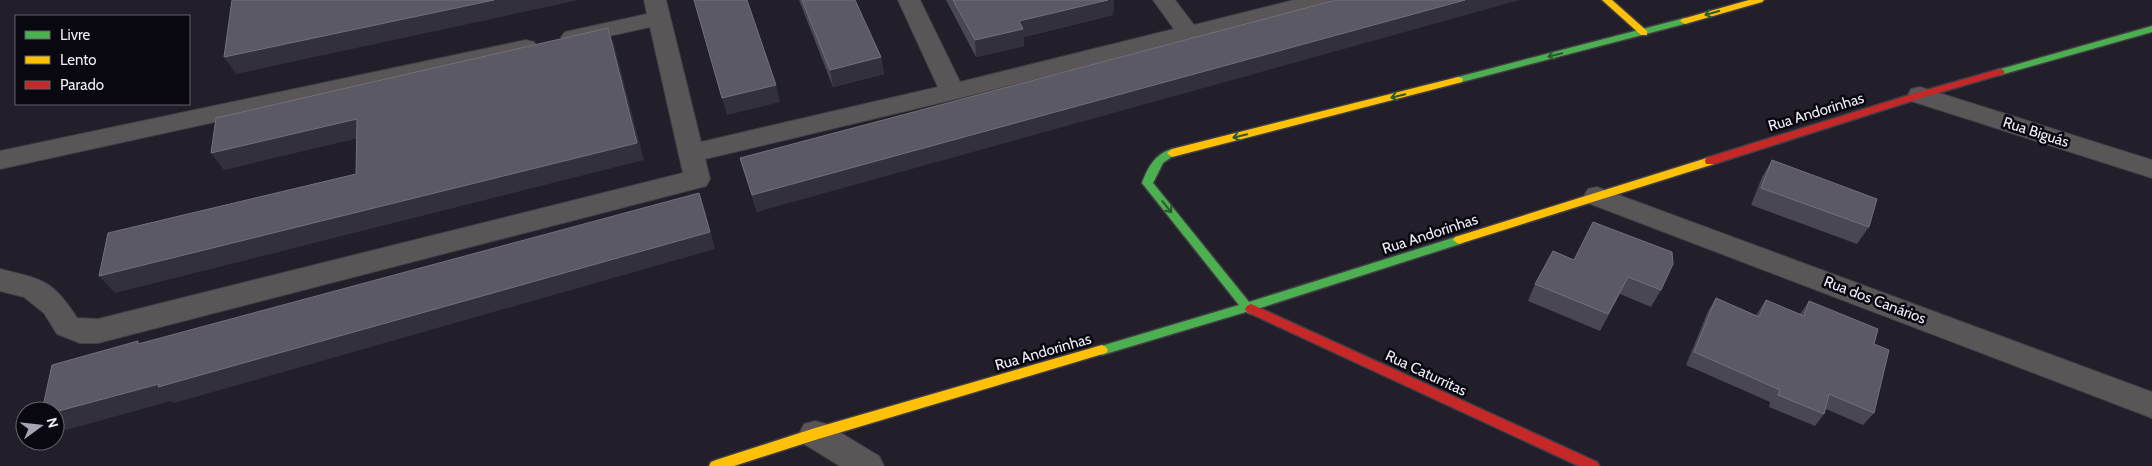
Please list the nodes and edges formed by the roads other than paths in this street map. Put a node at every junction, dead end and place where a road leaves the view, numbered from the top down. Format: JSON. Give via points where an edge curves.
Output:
{"nodes":[{"id":1,"x":909,"y":0,"type":"edge"},
{"id":2,"x":1164,"y":0,"type":"edge"},
{"id":3,"x":1321,"y":0,"type":"edge"},
{"id":4,"x":1607,"y":0,"type":"edge"},
{"id":5,"x":1759,"y":0,"type":"edge"},
{"id":6,"x":657,"y":9,"type":"edge"},
{"id":7,"x":2152,"y":29,"type":"edge"},
{"id":8,"x":1188,"y":33,"type":"junction"},
{"id":9,"x":1644,"y":33,"type":"junction"},
{"id":10,"x":952,"y":92,"type":"junction"},
{"id":11,"x":1920,"y":95,"type":"junction"},
{"id":12,"x":692,"y":153,"type":"junction"},
{"id":13,"x":0,"y":160,"type":"edge"},
{"id":14,"x":2152,"y":169,"type":"edge"},
{"id":15,"x":1597,"y":196,"type":"junction"},
{"id":16,"x":0,"y":280,"type":"edge"},
{"id":17,"x":1247,"y":308,"type":"junction"},
{"id":18,"x":2152,"y":405,"type":"edge"},
{"id":19,"x":815,"y":434,"type":"junction"},
{"id":20,"x":716,"y":466,"type":"edge"},
{"id":21,"x":868,"y":466,"type":"edge"},
{"id":22,"x":1592,"y":466,"type":"edge"}],
"edges":[{"from":1,"to":10,"type":"street"},
{"from":2,"to":8,"type":"street"},
{"from":3,"to":8,"type":"street"},
{"from":4,"to":9,"type":"street"},
{"from":5,"to":9,"type":"street","one_way":true},
{"from":6,"to":12,"type":"street"},
{"from":6,"to":13,"type":"street","via":[[548,42]]},
{"from":7,"to":11,"type":"street","name":"Rua Andorinhas"},
{"from":8,"to":10,"type":"street"},
{"from":9,"to":17,"type":"street","one_way":true,"via":[[1167,154],[1153,167],[1147,183]]},
{"from":10,"to":12,"type":"street"},
{"from":11,"to":14,"type":"street","name":"Rua Biguás"},
{"from":11,"to":15,"type":"street","name":"Rua Andorinhas"},
{"from":12,"to":16,"type":"street","via":[[697,179],[98,331],[80,331],[67,326],[54,305],[33,288]]},
{"from":15,"to":17,"type":"street","name":"Rua Andorinhas"},
{"from":15,"to":18,"type":"street","name":"Rua dos Canários"},
{"from":17,"to":19,"type":"street","name":"Rua Andorinhas"},
{"from":17,"to":22,"type":"street","name":"Rua Caturritas"},
{"from":19,"to":20,"type":"street","name":"Rua Andorinhas"},
{"from":19,"to":21,"type":"street"}]}
